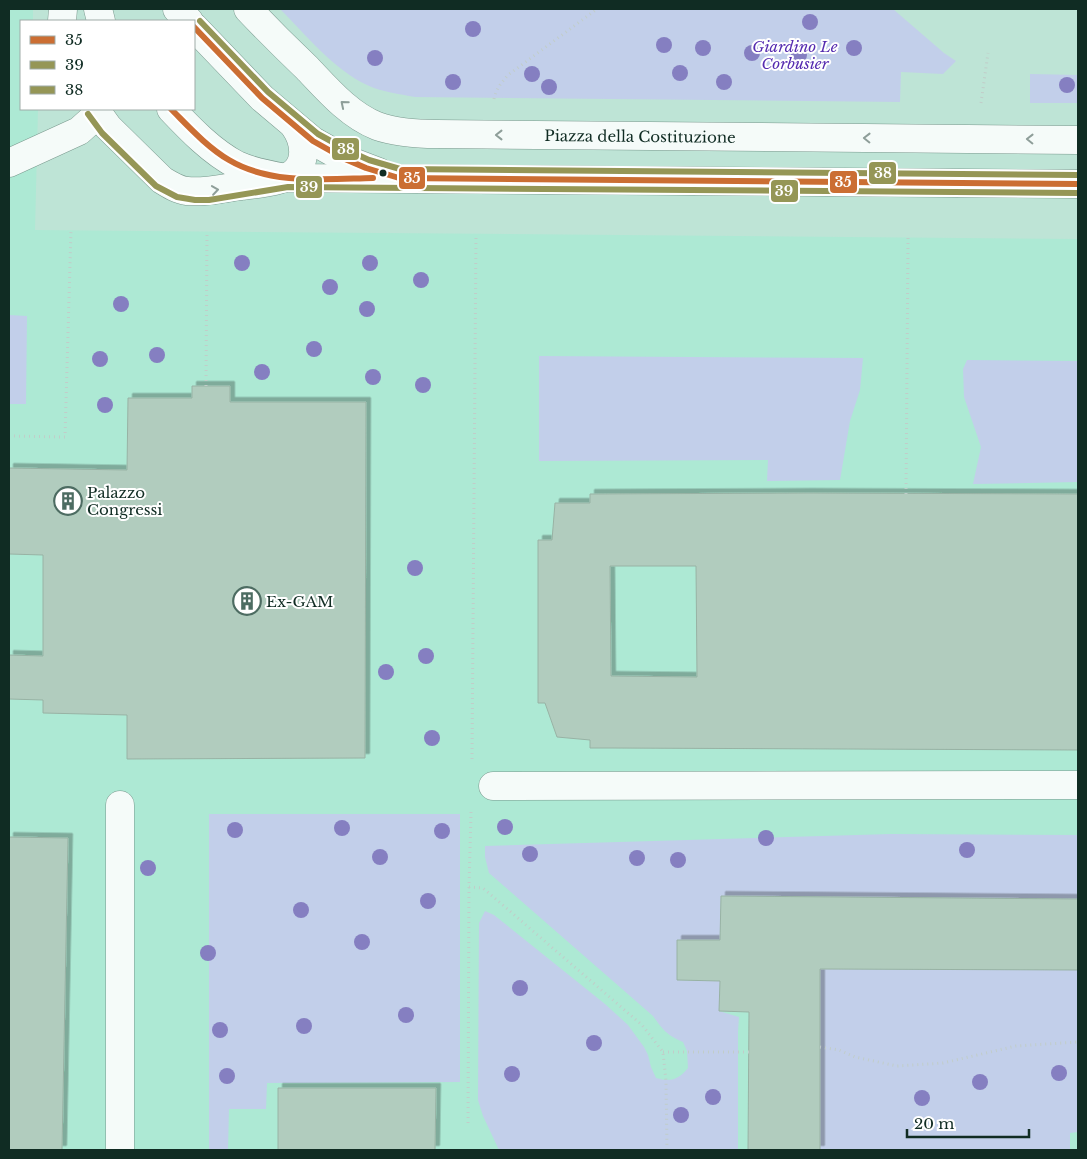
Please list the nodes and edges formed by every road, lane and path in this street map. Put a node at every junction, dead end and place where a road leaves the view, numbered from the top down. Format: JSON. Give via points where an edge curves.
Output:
{"nodes":[{"id":1,"x":177,"y":9,"type":"edge"},
{"id":2,"x":248,"y":9,"type":"edge"},
{"id":3,"x":597,"y":9,"type":"edge"},
{"id":4,"x":188,"y":20,"type":"edge"},
{"id":5,"x":195,"y":28,"type":"edge"},
{"id":6,"x":988,"y":53,"type":"dead end"},
{"id":7,"x":493,"y":100,"type":"dead end"},
{"id":8,"x":981,"y":105,"type":"dead end"},
{"id":9,"x":172,"y":110,"type":"edge"},
{"id":10,"x":96,"y":111,"type":"edge"},
{"id":11,"x":295,"y":127,"type":"junction"},
{"id":12,"x":1078,"y":140,"type":"edge"},
{"id":13,"x":9,"y":163,"type":"edge"},
{"id":14,"x":286,"y":178,"type":"junction"},
{"id":15,"x":399,"y":178,"type":"junction"},
{"id":16,"x":1078,"y":184,"type":"edge"},
{"id":17,"x":71,"y":230,"type":"dead end"},
{"id":18,"x":207,"y":232,"type":"dead end"},
{"id":19,"x":476,"y":234,"type":"dead end"},
{"id":20,"x":908,"y":238,"type":"dead end"},
{"id":21,"x":206,"y":386,"type":"dead end"},
{"id":22,"x":9,"y":436,"type":"edge"},
{"id":23,"x":906,"y":494,"type":"dead end"},
{"id":24,"x":472,"y":761,"type":"dead end"},
{"id":25,"x":1078,"y":785,"type":"edge"},
{"id":26,"x":493,"y":786,"type":"dead end"},
{"id":27,"x":120,"y":806,"type":"dead end"},
{"id":28,"x":472,"y":807,"type":"dead end"},
{"id":29,"x":469,"y":887,"type":"junction"},
{"id":30,"x":1078,"y":1042,"type":"edge"},
{"id":31,"x":820,"y":1047,"type":"dead end"},
{"id":32,"x":663,"y":1052,"type":"junction"},
{"id":33,"x":749,"y":1052,"type":"dead end"},
{"id":34,"x":468,"y":1123,"type":"dead end"},
{"id":35,"x":120,"y":1150,"type":"edge"},
{"id":36,"x":667,"y":1150,"type":"edge"}],
"edges":[{"from":1,"to":4,"type":"street"},
{"from":12,"to":2,"type":"street","name":"Piazza della Costituzione","one_way":true,"via":[[412,134],[377,126],[347,107]]},
{"from":3,"to":7,"type":"path","via":[[508,75],[496,90]]},
{"from":5,"to":11,"type":"street","via":[[262,98]]},
{"from":6,"to":8,"type":"path"},
{"from":9,"to":14,"type":"street","via":[[196,135],[237,165]]},
{"from":10,"to":13,"type":"street","via":[[78,131]]},
{"from":10,"to":14,"type":"street","one_way":true,"via":[[119,139],[162,180],[184,191],[214,190]]},
{"from":11,"to":14,"type":"street","via":[[303,143],[303,158],[294,173]]},
{"from":11,"to":15,"type":"street","via":[[312,141],[345,159]]},
{"from":14,"to":15,"type":"street"},
{"from":15,"to":16,"type":"street"},
{"from":17,"to":22,"type":"path","via":[[65,437]]},
{"from":18,"to":21,"type":"path"},
{"from":19,"to":24,"type":"path"},
{"from":20,"to":23,"type":"path"},
{"from":25,"to":26,"type":"street"},
{"from":27,"to":35,"type":"street"},
{"from":28,"to":29,"type":"path"},
{"from":29,"to":32,"type":"path","via":[[483,888],[642,1025]]},
{"from":29,"to":34,"type":"path"},
{"from":30,"to":31,"type":"path","via":[[1016,1046],[943,1063],[897,1066]]},
{"from":32,"to":33,"type":"path"},
{"from":32,"to":36,"type":"path"}]}
